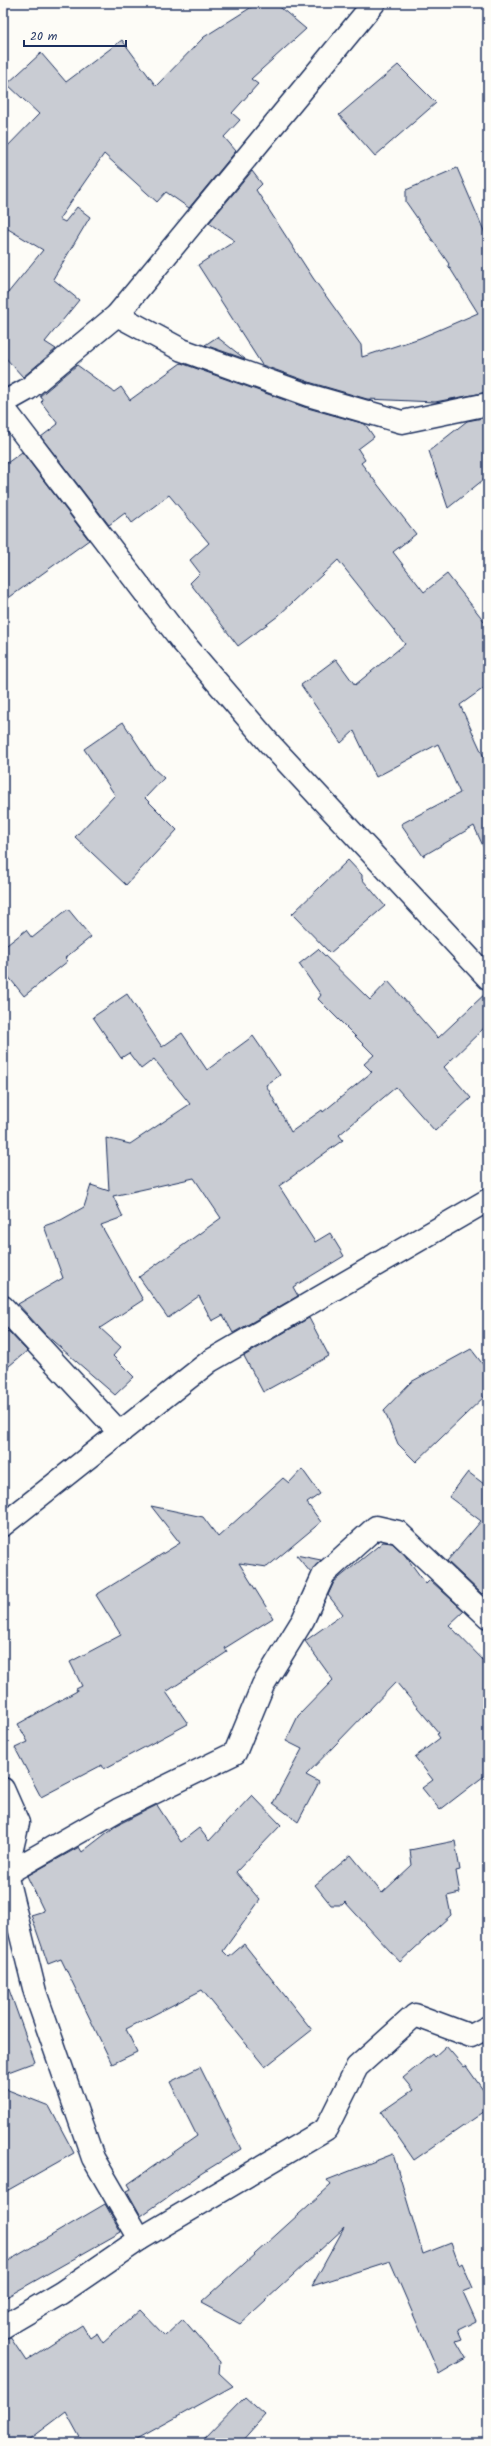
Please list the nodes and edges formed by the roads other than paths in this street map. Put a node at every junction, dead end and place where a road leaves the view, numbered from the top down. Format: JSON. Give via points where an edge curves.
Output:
{"nodes":[{"id":1,"x":374,"y":3,"type":"edge"},
{"id":2,"x":117,"y":315,"type":"junction"},
{"id":3,"x":3,"y":403,"type":"edge"},
{"id":4,"x":488,"y":404,"type":"edge"},
{"id":5,"x":3,"y":407,"type":"edge"},
{"id":6,"x":488,"y":978,"type":"edge"},
{"id":7,"x":486,"y":1205,"type":"edge"},
{"id":8,"x":3,"y":1307,"type":"edge"},
{"id":9,"x":120,"y":1433,"type":"junction"},
{"id":10,"x":3,"y":1526,"type":"edge"},
{"id":11,"x":488,"y":1617,"type":"edge"},
{"id":12,"x":3,"y":1789,"type":"edge"},
{"id":13,"x":6,"y":1874,"type":"junction"},
{"id":14,"x":488,"y":2027,"type":"edge"},
{"id":15,"x":140,"y":2239,"type":"junction"},
{"id":16,"x":3,"y":2327,"type":"edge"}],
"edges":[{"from":1,"to":2,"type":"street"},
{"from":2,"to":3,"type":"street","via":[[28,389]]},
{"from":2,"to":4,"type":"street","via":[[182,350],[308,395],[402,422]]},
{"from":5,"to":6,"type":"street","via":[[181,640],[270,744]]},
{"from":7,"to":9,"type":"street","via":[[210,1361]]},
{"from":8,"to":9,"type":"street"},
{"from":9,"to":10,"type":"street"},
{"from":11,"to":13,"type":"street","via":[[398,1532],[376,1527],[324,1574],[303,1620],[263,1685],[235,1753],[118,1810]]},
{"from":12,"to":13,"type":"street","via":[[18,1823]]},
{"from":13,"to":15,"type":"street","via":[[35,1992],[93,2158]]},
{"from":14,"to":15,"type":"street","via":[[471,2036],[416,2015],[357,2067],[326,2129]]},
{"from":15,"to":16,"type":"street","via":[[61,2293]]}]}
